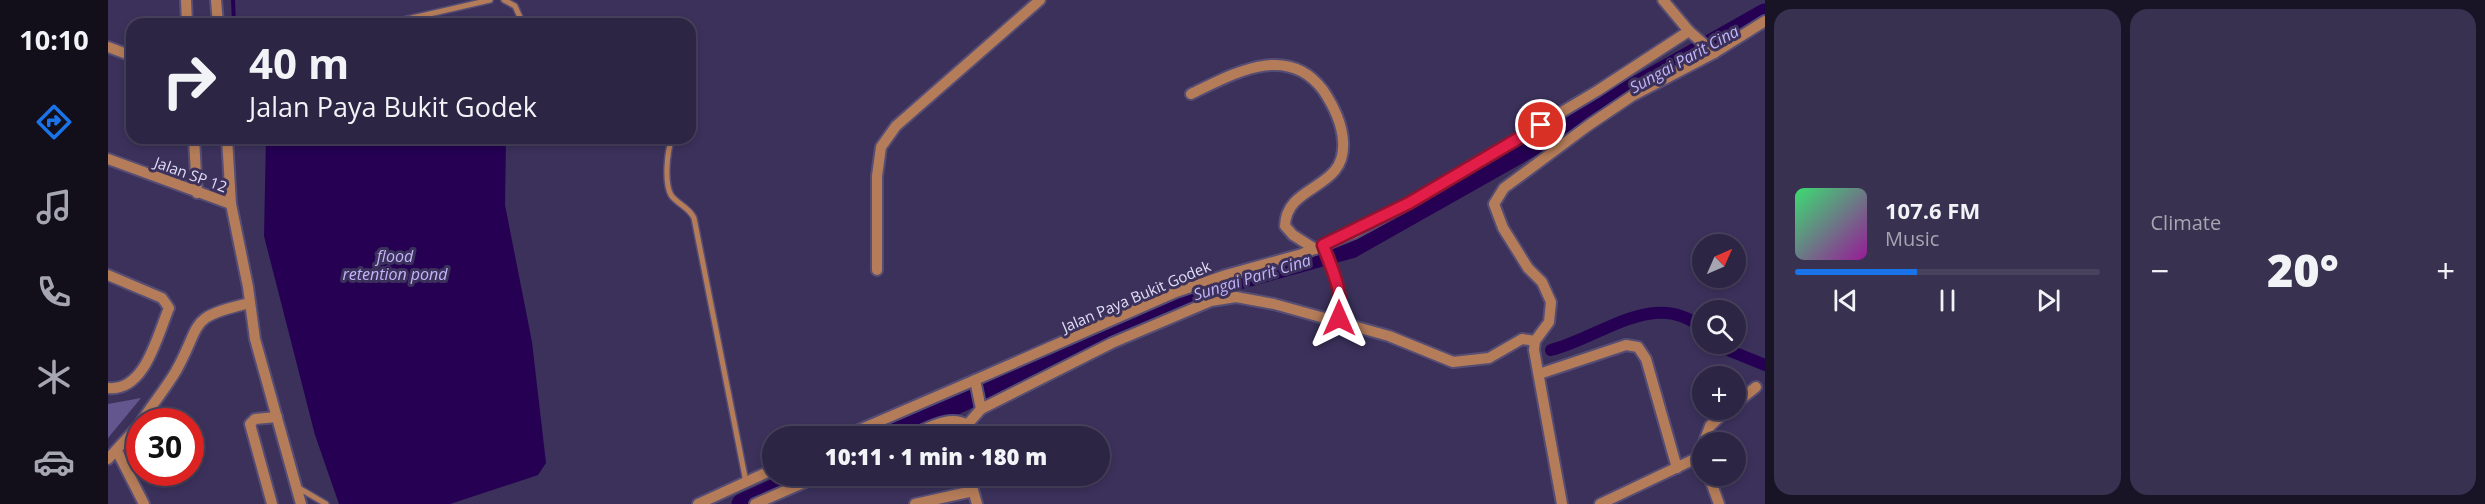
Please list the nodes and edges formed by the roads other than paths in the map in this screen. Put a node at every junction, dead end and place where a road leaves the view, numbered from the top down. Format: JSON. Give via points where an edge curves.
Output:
{"nodes":[{"id":1,"x":186,"y":0,"type":"edge"},
{"id":2,"x":216,"y":0,"type":"edge"},
{"id":3,"x":490,"y":0,"type":"edge"},
{"id":4,"x":504,"y":0,"type":"edge"},
{"id":5,"x":1040,"y":0,"type":"edge"},
{"id":6,"x":1663,"y":0,"type":"edge"},
{"id":7,"x":187,"y":18,"type":"edge"},
{"id":8,"x":218,"y":18,"type":"edge"},
{"id":9,"x":412,"y":18,"type":"edge"},
{"id":10,"x":521,"y":18,"type":"edge"},
{"id":11,"x":1765,"y":21,"type":"edge"},
{"id":12,"x":1693,"y":33,"type":"junction"},
{"id":13,"x":108,"y":47,"type":"edge"},
{"id":14,"x":1712,"y":50,"type":"junction"},
{"id":15,"x":126,"y":54,"type":"edge"},
{"id":16,"x":1191,"y":94,"type":"dead end"},
{"id":17,"x":194,"y":144,"type":"edge"},
{"id":18,"x":227,"y":144,"type":"edge"},
{"id":19,"x":670,"y":144,"type":"edge"},
{"id":20,"x":108,"y":159,"type":"edge"},
{"id":21,"x":197,"y":193,"type":"junction"},
{"id":22,"x":231,"y":204,"type":"junction"},
{"id":23,"x":1321,"y":249,"type":"junction"},
{"id":24,"x":877,"y":270,"type":"dead end"},
{"id":25,"x":108,"y":275,"type":"edge"},
{"id":26,"x":250,"y":303,"type":"junction"},
{"id":27,"x":1339,"y":316,"type":"junction"},
{"id":28,"x":1535,"y":341,"type":"junction"},
{"id":29,"x":1539,"y":374,"type":"junction"},
{"id":30,"x":975,"y":382,"type":"junction"},
{"id":31,"x":1756,"y":387,"type":"dead end"},
{"id":32,"x":108,"y":388,"type":"edge"},
{"id":33,"x":1746,"y":395,"type":"edge"},
{"id":34,"x":150,"y":408,"type":"edge"},
{"id":35,"x":277,"y":417,"type":"junction"},
{"id":36,"x":974,"y":419,"type":"edge"},
{"id":37,"x":1716,"y":420,"type":"edge"},
{"id":38,"x":869,"y":426,"type":"edge"},
{"id":39,"x":934,"y":426,"type":"edge"},
{"id":40,"x":1708,"y":432,"type":"edge"},
{"id":41,"x":126,"y":440,"type":"edge"},
{"id":42,"x":117,"y":451,"type":"junction"},
{"id":43,"x":108,"y":459,"type":"edge"},
{"id":44,"x":1692,"y":460,"type":"edge"},
{"id":45,"x":1677,"y":468,"type":"junction"},
{"id":46,"x":762,"y":475,"type":"edge"},
{"id":47,"x":746,"y":482,"type":"junction"},
{"id":48,"x":296,"y":486,"type":"junction"},
{"id":49,"x":796,"y":486,"type":"edge"},
{"id":50,"x":972,"y":486,"type":"edge"},
{"id":51,"x":1713,"y":486,"type":"edge"},
{"id":52,"x":974,"y":491,"type":"junction"},
{"id":53,"x":144,"y":504,"type":"edge"},
{"id":54,"x":272,"y":504,"type":"edge"},
{"id":55,"x":301,"y":504,"type":"edge"},
{"id":56,"x":326,"y":504,"type":"edge"},
{"id":57,"x":698,"y":504,"type":"edge"},
{"id":58,"x":755,"y":504,"type":"edge"},
{"id":59,"x":915,"y":504,"type":"edge"},
{"id":60,"x":977,"y":504,"type":"edge"},
{"id":61,"x":1562,"y":504,"type":"edge"},
{"id":62,"x":1600,"y":504,"type":"edge"},
{"id":63,"x":1719,"y":504,"type":"edge"}],
"edges":[{"from":1,"to":7,"type":"street"},
{"from":2,"to":8,"type":"street"},
{"from":3,"to":9,"type":"lane"},
{"from":4,"to":10,"type":"lane","via":[[516,6]]},
{"from":5,"to":24,"type":"street","via":[[896,126],[881,147]]},
{"from":6,"to":12,"type":"street"},
{"from":11,"to":14,"type":"street"},
{"from":12,"to":14,"type":"street"},
{"from":12,"to":23,"type":"street","name":"Jalan Paya Bukit Godek","via":[[1409,203]]},
{"from":13,"to":15,"type":"street"},
{"from":14,"to":28,"type":"street","via":[[1589,124],[1504,188],[1494,204],[1503,228],[1545,287],[1551,302],[1549,322]]},
{"from":16,"to":23,"type":"street","via":[[1230,75],[1273,63],[1290,65],[1319,85],[1338,118],[1342,159],[1334,174],[1298,198],[1285,217],[1285,226],[1293,235]]},
{"from":17,"to":21,"type":"street"},
{"from":18,"to":22,"type":"street"},
{"from":19,"to":47,"type":"lane","via":[[668,186],[694,218]]},
{"from":20,"to":21,"type":"street","name":"Jalan SP 12"},
{"from":21,"to":22,"type":"street","name":"Jalan SP 12"},
{"from":22,"to":26,"type":"street"},
{"from":23,"to":27,"type":"street","via":[[1337,278]]},
{"from":23,"to":30,"type":"street","name":"Jalan Paya Bukit Godek","via":[[1226,274],[1176,292]]},
{"from":25,"to":32,"type":"street","via":[[162,298],[169,308],[139,377],[125,387]]},
{"from":26,"to":34,"type":"street","via":[[203,318],[176,370]]},
{"from":26,"to":35,"type":"street","via":[[255,339]]},
{"from":27,"to":28,"type":"street","via":[[1453,362],[1488,358],[1522,339]]},
{"from":27,"to":36,"type":"street","via":[[1236,297],[1211,301],[1112,343]]},
{"from":28,"to":29,"type":"street"},
{"from":29,"to":45,"type":"street","via":[[1626,345],[1638,347],[1646,358]]},
{"from":29,"to":61,"type":"street"},
{"from":30,"to":36,"type":"street"},
{"from":30,"to":38,"type":"street","name":"Jalan Paya Bukit Godek"},
{"from":31,"to":33,"type":"street"},
{"from":35,"to":48,"type":"street"},
{"from":35,"to":54,"type":"street","via":[[255,419],[250,424]]},
{"from":36,"to":39,"type":"street"},
{"from":37,"to":40,"type":"street"},
{"from":41,"to":42,"type":"street"},
{"from":42,"to":43,"type":"street"},
{"from":42,"to":53,"type":"street"},
{"from":44,"to":45,"type":"street"},
{"from":45,"to":62,"type":"street"},
{"from":46,"to":47,"type":"street"},
{"from":47,"to":57,"type":"street"},
{"from":48,"to":55,"type":"street"},
{"from":48,"to":56,"type":"lane"},
{"from":49,"to":58,"type":"street"},
{"from":50,"to":52,"type":"street"},
{"from":51,"to":63,"type":"street"},
{"from":52,"to":59,"type":"street"},
{"from":52,"to":60,"type":"street"}]}
